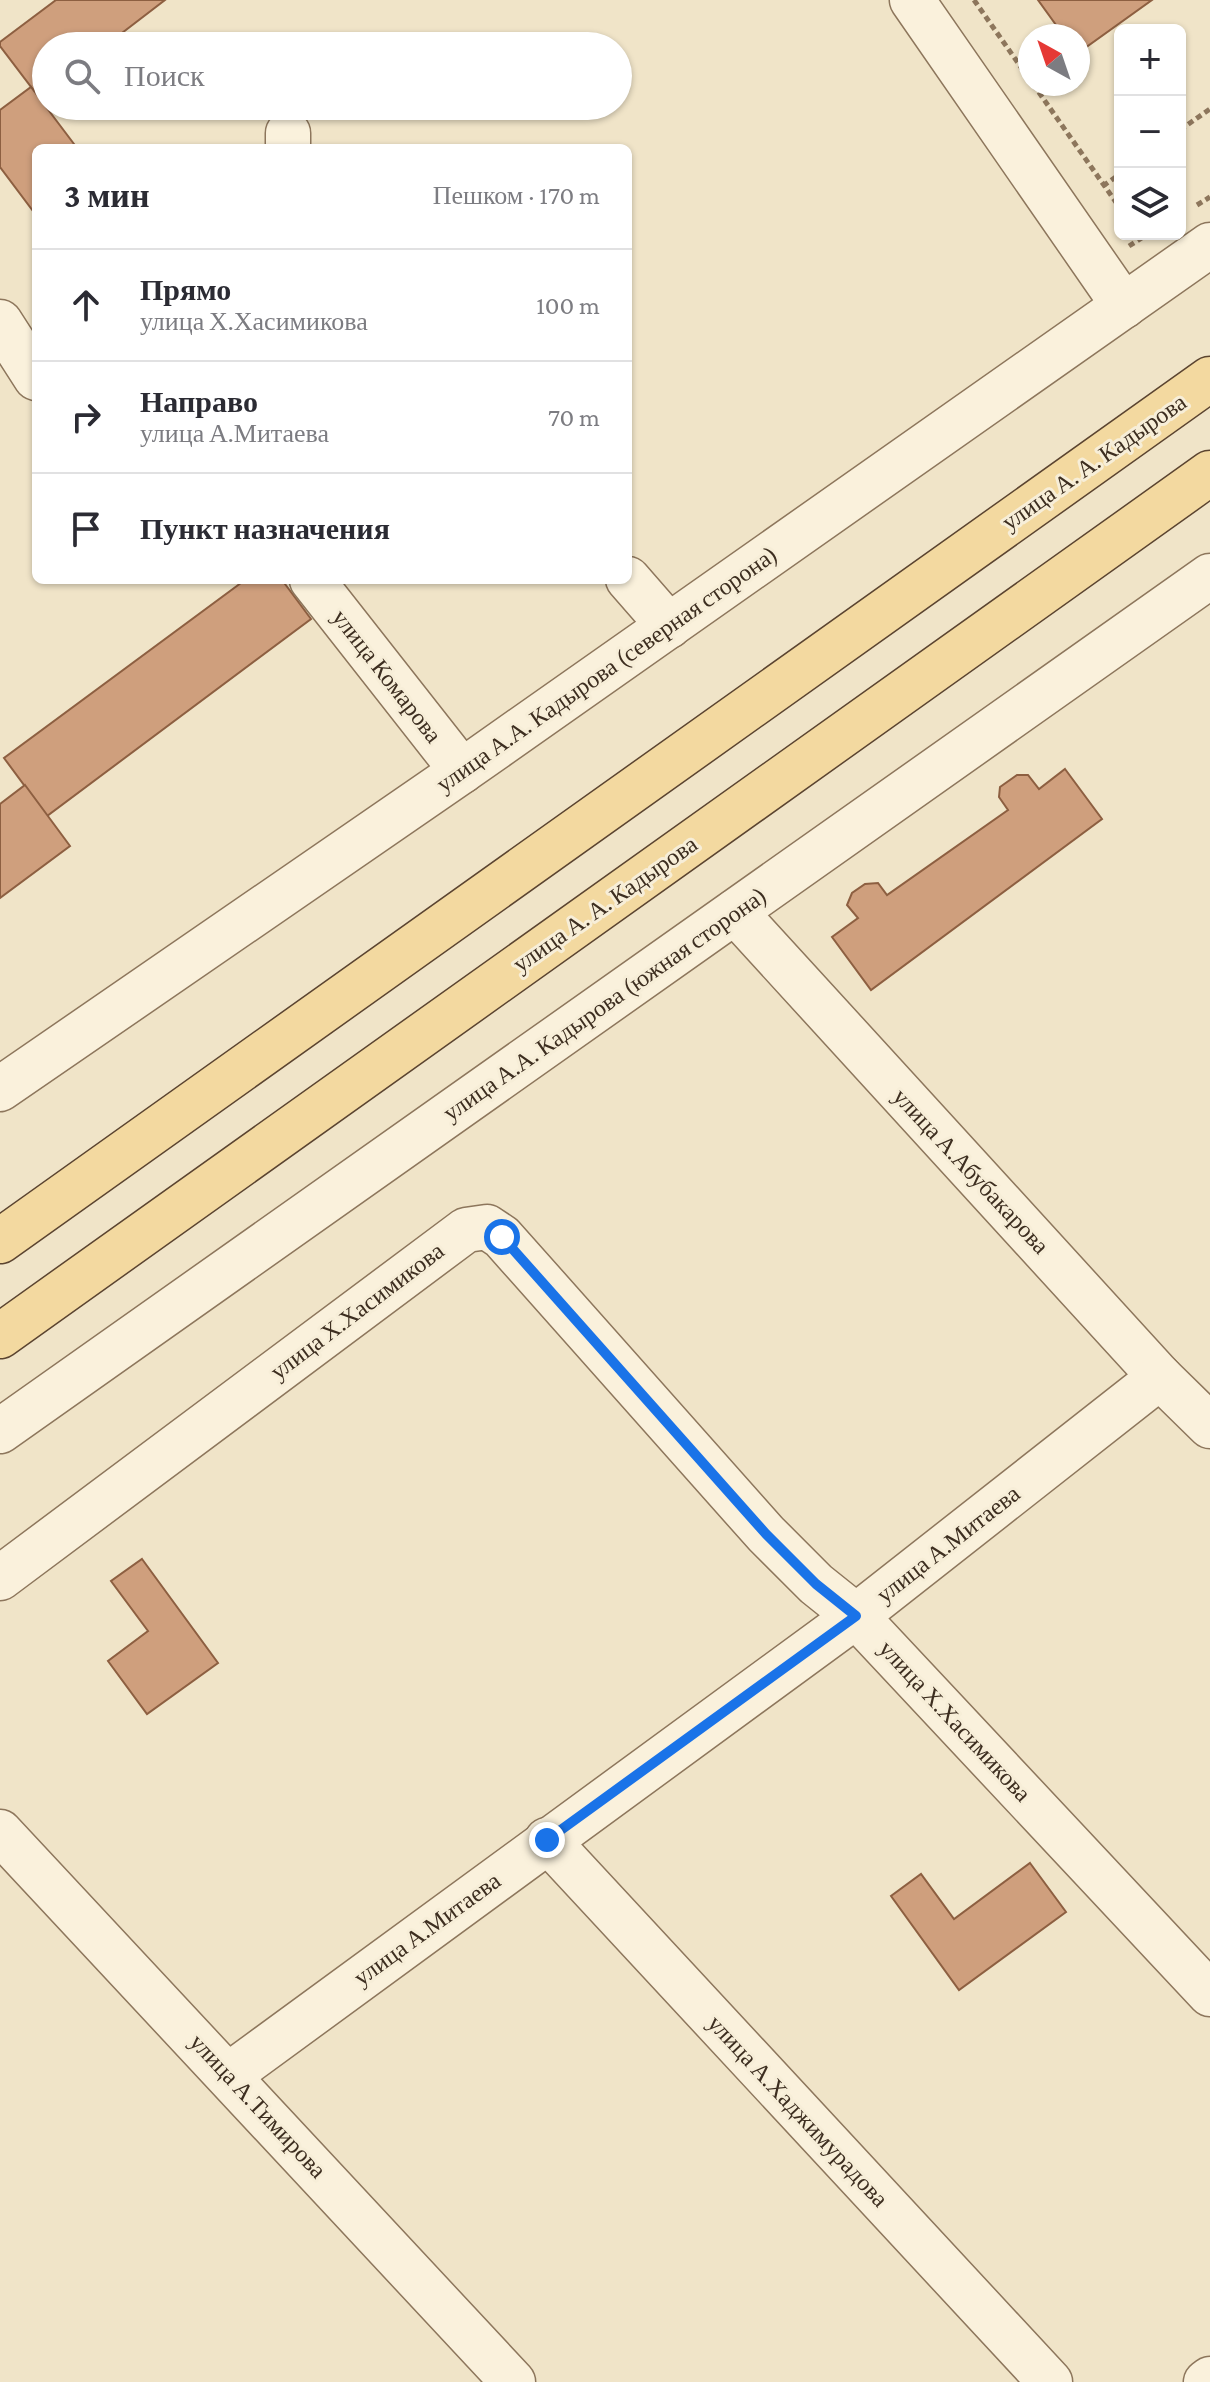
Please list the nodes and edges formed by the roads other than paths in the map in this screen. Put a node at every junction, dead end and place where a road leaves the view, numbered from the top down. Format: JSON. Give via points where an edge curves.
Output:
{"nodes":[{"id":1,"x":919,"y":2,"type":"edge"},
{"id":2,"x":1210,"y":245,"type":"edge"},
{"id":3,"x":1124,"y":306,"type":"junction"},
{"id":4,"x":0,"y":322,"type":"edge"},
{"id":5,"x":32,"y":372,"type":"edge"},
{"id":6,"x":1210,"y":379,"type":"edge"},
{"id":7,"x":1210,"y":473,"type":"edge"},
{"id":8,"x":1210,"y":576,"type":"edge"},
{"id":9,"x":315,"y":584,"type":"edge"},
{"id":10,"x":632,"y":584,"type":"edge"},
{"id":11,"x":669,"y":626,"type":"junction"},
{"id":12,"x":462,"y":771,"type":"junction"},
{"id":13,"x":735,"y":912,"type":"junction"},
{"id":14,"x":0,"y":1089,"type":"edge"},
{"id":15,"x":0,"y":1241,"type":"edge"},
{"id":16,"x":0,"y":1336,"type":"edge"},
{"id":17,"x":1160,"y":1377,"type":"junction"},
{"id":18,"x":1210,"y":1426,"type":"edge"},
{"id":19,"x":0,"y":1431,"type":"edge"},
{"id":20,"x":0,"y":1578,"type":"edge"},
{"id":21,"x":856,"y":1616,"type":"junction"},
{"id":22,"x":0,"y":1832,"type":"edge"},
{"id":23,"x":547,"y":1840,"type":"junction"},
{"id":24,"x":1210,"y":1994,"type":"edge"},
{"id":25,"x":229,"y":2075,"type":"junction"},
{"id":26,"x":513,"y":2382,"type":"edge"},
{"id":27,"x":1050,"y":2382,"type":"edge"}],
"edges":[{"from":1,"to":3,"type":"street"},
{"from":2,"to":3,"type":"street","name":"улица А.А. Кадырова (северная сторона)"},
{"from":3,"to":11,"type":"street","name":"улица А.А. Кадырова (северная сторона)"},
{"from":4,"to":5,"type":"street"},
{"from":6,"to":15,"type":"main road","name":"улица А. А. Кадырова"},
{"from":7,"to":16,"type":"main road","name":"улица А. А. Кадырова"},
{"from":8,"to":13,"type":"street","name":"улица А.А. Кадырова (южная сторона)"},
{"from":9,"to":12,"type":"street","name":"улица Комарова"},
{"from":10,"to":11,"type":"street"},
{"from":11,"to":12,"type":"street","name":"улица А.А. Кадырова (северная сторона)"},
{"from":12,"to":14,"type":"street","name":"улица А.А. Кадырова (северная сторона)"},
{"from":13,"to":17,"type":"street","name":"улица А.Абубакарова"},
{"from":13,"to":19,"type":"street","name":"улица А.А. Кадырова (южная сторона)"},
{"from":17,"to":18,"type":"street","name":"улица А.Абубакарова"},
{"from":17,"to":21,"type":"street","name":"улица А.Митаева"},
{"from":20,"to":21,"type":"street","name":"улица Х.Хасимикова","via":[[466,1230],[487,1227],[502,1237],[766,1534]]},
{"from":21,"to":23,"type":"street","name":"улица А.Митаева"},
{"from":21,"to":24,"type":"street","name":"улица Х.Хасимикова"},
{"from":22,"to":25,"type":"street","name":"улица А.Тимирова"},
{"from":23,"to":25,"type":"street","name":"улица А.Митаева"},
{"from":23,"to":27,"type":"street","name":"улица А.Хаджимурадова"},
{"from":25,"to":26,"type":"street","name":"улица А.Тимирова"}]}
